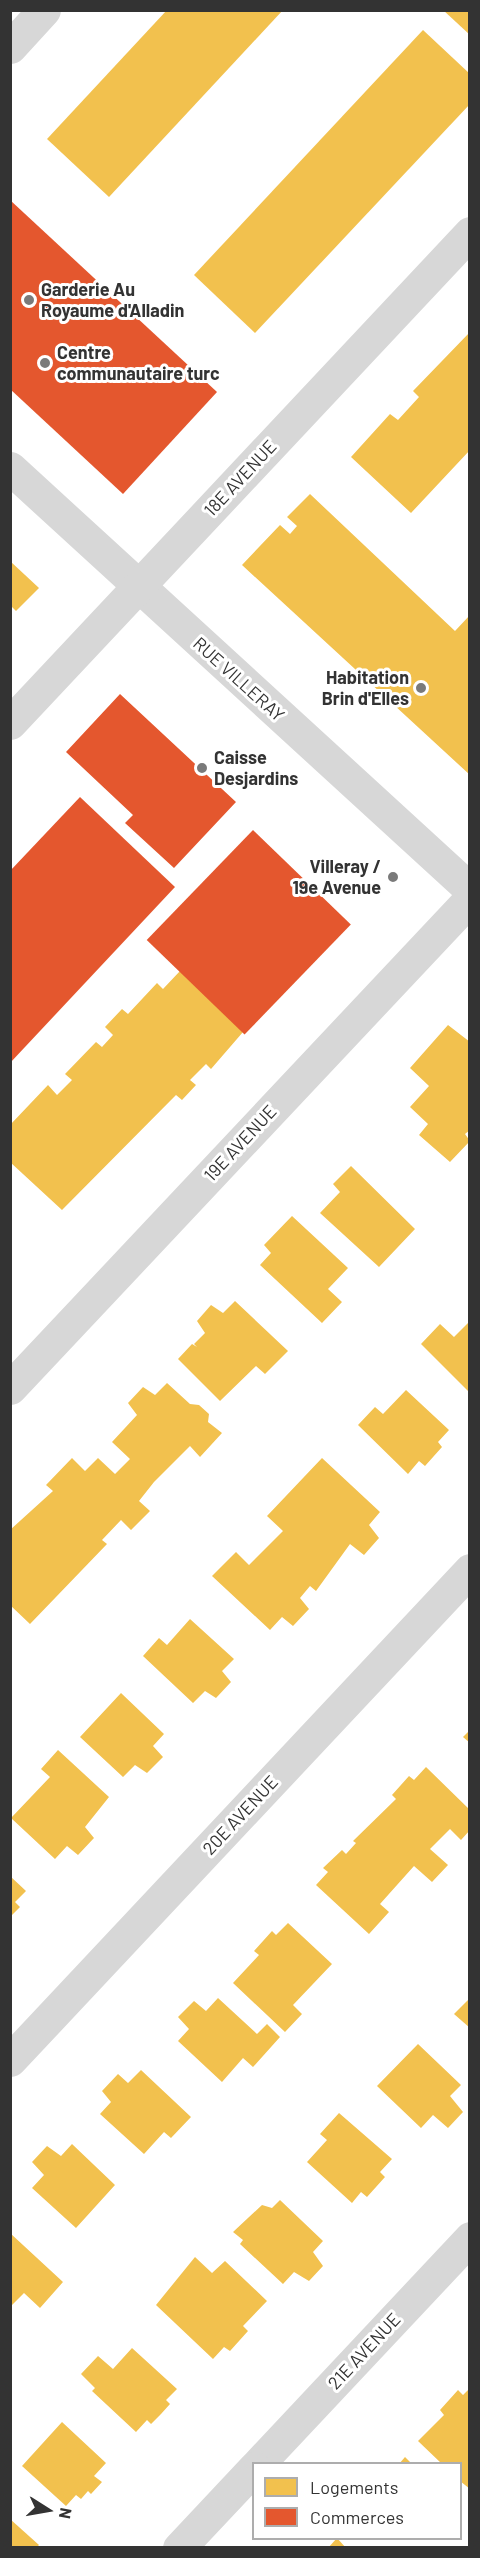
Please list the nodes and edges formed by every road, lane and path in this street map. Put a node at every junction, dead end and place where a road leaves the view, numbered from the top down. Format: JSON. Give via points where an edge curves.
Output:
{"nodes":[{"id":1,"x":44,"y":10,"type":"edge"},
{"id":2,"x":10,"y":46,"type":"edge"},
{"id":3,"x":470,"y":233,"type":"edge"},
{"id":4,"x":10,"y":468,"type":"edge"},
{"id":5,"x":138,"y":586,"type":"junction"},
{"id":6,"x":10,"y":723,"type":"edge"},
{"id":7,"x":470,"y":889,"type":"edge"},
{"id":8,"x":470,"y":898,"type":"edge"},
{"id":9,"x":10,"y":1388,"type":"edge"},
{"id":10,"x":470,"y":1570,"type":"edge"},
{"id":11,"x":10,"y":2060,"type":"edge"},
{"id":12,"x":470,"y":2238,"type":"edge"},
{"id":13,"x":259,"y":2462,"type":"edge"},
{"id":14,"x":252,"y":2470,"type":"edge"},
{"id":15,"x":178,"y":2547,"type":"edge"}],
"edges":[{"from":1,"to":2,"type":"street"},
{"from":3,"to":5,"type":"street","name":"18E AVENUE"},
{"from":4,"to":5,"type":"street","name":"RUE VILLERAY"},
{"from":5,"to":6,"type":"street","name":"18E AVENUE"},
{"from":5,"to":7,"type":"street","name":"RUE VILLERAY"},
{"from":8,"to":9,"type":"street","name":"19E AVENUE"},
{"from":10,"to":11,"type":"street","name":"20E AVENUE"},
{"from":12,"to":13,"type":"street","name":"21E AVENUE"},
{"from":14,"to":15,"type":"street"}]}
